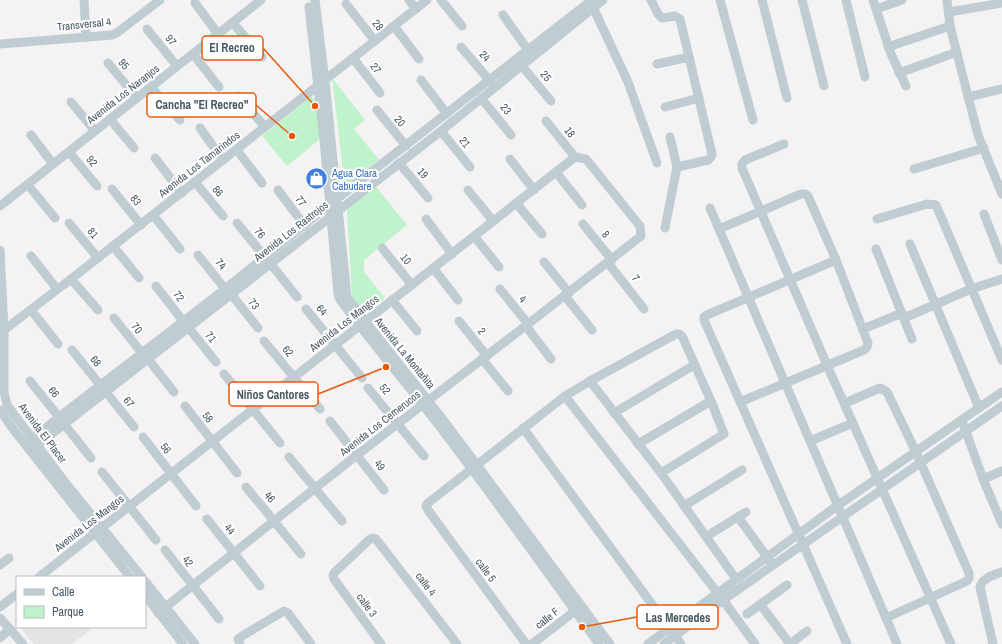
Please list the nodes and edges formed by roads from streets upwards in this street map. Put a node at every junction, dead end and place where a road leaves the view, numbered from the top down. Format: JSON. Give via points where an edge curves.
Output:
{"nodes":[{"id":1,"x":84,"y":0,"type":"edge"},
{"id":2,"x":160,"y":0,"type":"edge"},
{"id":3,"x":309,"y":0,"type":"edge"},
{"id":4,"x":315,"y":0,"type":"edge"},
{"id":5,"x":409,"y":0,"type":"edge"},
{"id":6,"x":427,"y":0,"type":"edge"},
{"id":7,"x":441,"y":0,"type":"edge"},
{"id":8,"x":603,"y":0,"type":"edge"},
{"id":9,"x":651,"y":0,"type":"edge"},
{"id":10,"x":720,"y":0,"type":"edge"},
{"id":11,"x":762,"y":0,"type":"edge"},
{"id":12,"x":802,"y":0,"type":"edge"},
{"id":13,"x":846,"y":0,"type":"edge"},
{"id":14,"x":873,"y":0,"type":"edge"},
{"id":15,"x":902,"y":0,"type":"edge"},
{"id":16,"x":947,"y":0,"type":"edge"},
{"id":17,"x":259,"y":1,"type":"edge"},
{"id":18,"x":591,"y":2,"type":"edge"},
{"id":19,"x":195,"y":3,"type":"dead end"},
{"id":20,"x":346,"y":4,"type":"dead end"},
{"id":21,"x":1002,"y":4,"type":"edge"},
{"id":22,"x":416,"y":9,"type":"junction"},
{"id":23,"x":876,"y":9,"type":"junction"},
{"id":24,"x":948,"y":12,"type":"junction"},
{"id":25,"x":503,"y":15,"type":"dead end"},
{"id":26,"x":233,"y":22,"type":"junction"},
{"id":27,"x":394,"y":26,"type":"junction"},
{"id":28,"x":462,"y":26,"type":"dead end"},
{"id":29,"x":950,"y":26,"type":"junction"},
{"id":30,"x":147,"y":29,"type":"dead end"},
{"id":31,"x":218,"y":34,"type":"junction"},
{"id":32,"x":86,"y":37,"type":"junction"},
{"id":33,"x":376,"y":41,"type":"junction"},
{"id":34,"x":0,"y":44,"type":"edge"},
{"id":35,"x":462,"y":46,"type":"dead end"},
{"id":36,"x":888,"y":47,"type":"junction"},
{"id":37,"x":528,"y":50,"type":"junction"},
{"id":38,"x":957,"y":52,"type":"junction"},
{"id":39,"x":193,"y":54,"type":"junction"},
{"id":40,"x":262,"y":57,"type":"dead end"},
{"id":41,"x":689,"y":57,"type":"junction"},
{"id":42,"x":353,"y":58,"type":"junction"},
{"id":43,"x":419,"y":59,"type":"dead end"},
{"id":44,"x":108,"y":63,"type":"dead end"},
{"id":45,"x":657,"y":64,"type":"dead end"},
{"id":46,"x":177,"y":66,"type":"junction"},
{"id":47,"x":522,"y":66,"type":"junction"},
{"id":48,"x":899,"y":73,"type":"junction"},
{"id":49,"x":865,"y":77,"type":"dead end"},
{"id":50,"x":421,"y":80,"type":"dead end"},
{"id":51,"x":490,"y":81,"type":"junction"},
{"id":52,"x":322,"y":83,"type":"junction"},
{"id":53,"x":824,"y":86,"type":"dead end"},
{"id":54,"x":906,"y":86,"type":"dead end"},
{"id":55,"x":151,"y":87,"type":"junction"},
{"id":56,"x":219,"y":87,"type":"dead end"},
{"id":57,"x":1002,"y":89,"type":"edge"},
{"id":58,"x":380,"y":93,"type":"dead end"},
{"id":59,"x":238,"y":96,"type":"dead end"},
{"id":60,"x":968,"y":97,"type":"junction"},
{"id":61,"x":137,"y":98,"type":"junction"},
{"id":62,"x":481,"y":98,"type":"junction"},
{"id":63,"x":699,"y":98,"type":"junction"},
{"id":64,"x":787,"y":98,"type":"dead end"},
{"id":65,"x":551,"y":101,"type":"dead end"},
{"id":66,"x":70,"y":102,"type":"dead end"},
{"id":67,"x":665,"y":107,"type":"dead end"},
{"id":68,"x":377,"y":110,"type":"dead end"},
{"id":69,"x":447,"y":114,"type":"junction"},
{"id":70,"x":110,"y":119,"type":"junction"},
{"id":71,"x":180,"y":120,"type":"dead end"},
{"id":72,"x":752,"y":120,"type":"dead end"},
{"id":73,"x":546,"y":121,"type":"dead end"},
{"id":74,"x":200,"y":128,"type":"dead end"},
{"id":75,"x":265,"y":128,"type":"junction"},
{"id":76,"x":441,"y":130,"type":"junction"},
{"id":77,"x":95,"y":132,"type":"junction"},
{"id":78,"x":31,"y":135,"type":"dead end"},
{"id":79,"x":511,"y":135,"type":"dead end"},
{"id":80,"x":670,"y":137,"type":"dead end"},
{"id":81,"x":784,"y":144,"type":"dead end"},
{"id":82,"x":406,"y":146,"type":"junction"},
{"id":83,"x":134,"y":148,"type":"dead end"},
{"id":84,"x":984,"y":148,"type":"junction"},
{"id":85,"x":237,"y":150,"type":"junction"},
{"id":86,"x":69,"y":152,"type":"junction"},
{"id":87,"x":575,"y":157,"type":"junction"},
{"id":88,"x":155,"y":158,"type":"dead end"},
{"id":89,"x":510,"y":159,"type":"dead end"},
{"id":90,"x":223,"y":160,"type":"junction"},
{"id":91,"x":399,"y":163,"type":"junction"},
{"id":92,"x":657,"y":163,"type":"dead end"},
{"id":93,"x":53,"y":164,"type":"junction"},
{"id":94,"x":470,"y":167,"type":"dead end"},
{"id":95,"x":677,"y":167,"type":"junction"},
{"id":96,"x":914,"y":169,"type":"dead end"},
{"id":97,"x":556,"y":172,"type":"junction"},
{"id":98,"x":999,"y":177,"type":"edge"},
{"id":99,"x":195,"y":182,"type":"junction"},
{"id":100,"x":262,"y":183,"type":"dead end"},
{"id":101,"x":28,"y":185,"type":"junction"},
{"id":102,"x":97,"y":186,"type":"dead end"},
{"id":103,"x":112,"y":189,"type":"dead end"},
{"id":104,"x":278,"y":190,"type":"dead end"},
{"id":105,"x":468,"y":190,"type":"dead end"},
{"id":106,"x":534,"y":190,"type":"junction"},
{"id":107,"x":182,"y":193,"type":"junction"},
{"id":108,"x":1002,"y":194,"type":"edge"},
{"id":109,"x":428,"y":198,"type":"dead end"},
{"id":110,"x":516,"y":203,"type":"junction"},
{"id":111,"x":582,"y":205,"type":"dead end"},
{"id":112,"x":0,"y":206,"type":"edge"},
{"id":113,"x":334,"y":208,"type":"junction"},
{"id":114,"x":710,"y":208,"type":"dead end"},
{"id":115,"x":762,"y":211,"type":"junction"},
{"id":116,"x":984,"y":214,"type":"dead end"},
{"id":117,"x":153,"y":215,"type":"junction"},
{"id":118,"x":223,"y":216,"type":"dead end"},
{"id":119,"x":55,"y":218,"type":"dead end"},
{"id":120,"x":426,"y":219,"type":"dead end"},
{"id":121,"x":877,"y":219,"type":"dead end"},
{"id":122,"x":493,"y":221,"type":"junction"},
{"id":123,"x":69,"y":223,"type":"dead end"},
{"id":124,"x":237,"y":223,"type":"dead end"},
{"id":125,"x":583,"y":224,"type":"dead end"},
{"id":126,"x":141,"y":225,"type":"junction"},
{"id":127,"x":305,"y":226,"type":"junction"},
{"id":128,"x":665,"y":228,"type":"dead end"},
{"id":129,"x":719,"y":229,"type":"junction"},
{"id":130,"x":542,"y":234,"type":"dead end"},
{"id":131,"x":474,"y":236,"type":"junction"},
{"id":132,"x":910,"y":244,"type":"dead end"},
{"id":133,"x":113,"y":246,"type":"junction"},
{"id":134,"x":382,"y":248,"type":"dead end"},
{"id":135,"x":180,"y":249,"type":"dead end"},
{"id":136,"x":876,"y":249,"type":"dead end"},
{"id":137,"x":0,"y":250,"type":"edge"},
{"id":138,"x":452,"y":254,"type":"junction"},
{"id":139,"x":198,"y":255,"type":"dead end"},
{"id":140,"x":31,"y":256,"type":"dead end"},
{"id":141,"x":98,"y":258,"type":"junction"},
{"id":142,"x":268,"y":260,"type":"junction"},
{"id":143,"x":836,"y":260,"type":"junction"},
{"id":144,"x":1002,"y":260,"type":"edge"},
{"id":145,"x":610,"y":261,"type":"junction"},
{"id":146,"x":544,"y":262,"type":"dead end"},
{"id":147,"x":499,"y":267,"type":"dead end"},
{"id":148,"x":433,"y":268,"type":"junction"},
{"id":149,"x":139,"y":278,"type":"dead end"},
{"id":150,"x":71,"y":279,"type":"junction"},
{"id":151,"x":791,"y":279,"type":"junction"},
{"id":152,"x":1002,"y":279,"type":"edge"},
{"id":153,"x":412,"y":285,"type":"junction"},
{"id":154,"x":156,"y":286,"type":"dead end"},
{"id":155,"x":500,"y":289,"type":"dead end"},
{"id":156,"x":971,"y":289,"type":"junction"},
{"id":157,"x":57,"y":290,"type":"junction"},
{"id":158,"x":228,"y":292,"type":"junction"},
{"id":159,"x":567,"y":294,"type":"junction"},
{"id":160,"x":297,"y":297,"type":"dead end"},
{"id":161,"x":747,"y":297,"type":"junction"},
{"id":162,"x":392,"y":300,"type":"junction"},
{"id":163,"x":458,"y":300,"type":"dead end"},
{"id":164,"x":936,"y":304,"type":"junction"},
{"id":165,"x":306,"y":309,"type":"dead end"},
{"id":166,"x":644,"y":309,"type":"dead end"},
{"id":167,"x":31,"y":310,"type":"junction"},
{"id":168,"x":98,"y":310,"type":"dead end"},
{"id":169,"x":903,"y":316,"type":"junction"},
{"id":170,"x":114,"y":318,"type":"dead end"},
{"id":171,"x":459,"y":320,"type":"dead end"},
{"id":172,"x":186,"y":324,"type":"junction"},
{"id":173,"x":362,"y":324,"type":"junction"},
{"id":174,"x":527,"y":325,"type":"junction"},
{"id":175,"x":258,"y":328,"type":"dead end"},
{"id":176,"x":863,"y":329,"type":"junction"},
{"id":177,"x":4,"y":330,"type":"junction"},
{"id":178,"x":592,"y":330,"type":"dead end"},
{"id":179,"x":417,"y":331,"type":"dead end"},
{"id":180,"x":912,"y":339,"type":"dead end"},
{"id":181,"x":264,"y":341,"type":"dead end"},
{"id":182,"x":58,"y":344,"type":"dead end"},
{"id":183,"x":335,"y":345,"type":"junction"},
{"id":184,"x":72,"y":350,"type":"dead end"},
{"id":185,"x":145,"y":356,"type":"junction"},
{"id":186,"x":485,"y":358,"type":"junction"},
{"id":187,"x":552,"y":359,"type":"dead end"},
{"id":188,"x":1002,"y":360,"type":"edge"},
{"id":189,"x":216,"y":362,"type":"dead end"},
{"id":190,"x":694,"y":365,"type":"junction"},
{"id":191,"x":827,"y":365,"type":"junction"},
{"id":192,"x":224,"y":374,"type":"dead end"},
{"id":193,"x":294,"y":377,"type":"junction"},
{"id":194,"x":362,"y":378,"type":"dead end"},
{"id":195,"x":590,"y":381,"type":"junction"},
{"id":196,"x":30,"y":382,"type":"dead end"},
{"id":197,"x":785,"y":384,"type":"junction"},
{"id":198,"x":368,"y":388,"type":"dead end"},
{"id":199,"x":103,"y":389,"type":"junction"},
{"id":200,"x":508,"y":391,"type":"dead end"},
{"id":201,"x":174,"y":392,"type":"dead end"},
{"id":202,"x":1002,"y":392,"type":"edge"},
{"id":203,"x":565,"y":396,"type":"junction"},
{"id":204,"x":711,"y":401,"type":"junction"},
{"id":205,"x":425,"y":402,"type":"junction"},
{"id":206,"x":740,"y":402,"type":"junction"},
{"id":207,"x":844,"y":403,"type":"junction"},
{"id":208,"x":185,"y":406,"type":"dead end"},
{"id":209,"x":1002,"y":406,"type":"edge"},
{"id":210,"x":979,"y":408,"type":"junction"},
{"id":211,"x":253,"y":409,"type":"junction"},
{"id":212,"x":320,"y":409,"type":"dead end"},
{"id":213,"x":0,"y":410,"type":"edge"},
{"id":214,"x":614,"y":413,"type":"junction"},
{"id":215,"x":962,"y":420,"type":"junction"},
{"id":216,"x":62,"y":421,"type":"junction"},
{"id":217,"x":330,"y":421,"type":"dead end"},
{"id":218,"x":853,"y":423,"type":"junction"},
{"id":219,"x":398,"y":424,"type":"junction"},
{"id":220,"x":134,"y":427,"type":"dead end"},
{"id":221,"x":523,"y":428,"type":"junction"},
{"id":222,"x":966,"y":432,"type":"junction"},
{"id":223,"x":143,"y":437,"type":"dead end"},
{"id":224,"x":810,"y":441,"type":"junction"},
{"id":225,"x":212,"y":442,"type":"junction"},
{"id":226,"x":280,"y":443,"type":"dead end"},
{"id":227,"x":638,"y":444,"type":"junction"},
{"id":228,"x":32,"y":445,"type":"junction"},
{"id":229,"x":916,"y":452,"type":"junction"},
{"id":230,"x":357,"y":455,"type":"junction"},
{"id":231,"x":289,"y":456,"type":"dead end"},
{"id":232,"x":424,"y":456,"type":"dead end"},
{"id":233,"x":91,"y":458,"type":"dead end"},
{"id":234,"x":921,"y":463,"type":"junction"},
{"id":235,"x":474,"y":467,"type":"junction"},
{"id":236,"x":742,"y":470,"type":"dead end"},
{"id":237,"x":1002,"y":471,"type":"edge"},
{"id":238,"x":102,"y":472,"type":"dead end"},
{"id":239,"x":237,"y":473,"type":"dead end"},
{"id":240,"x":661,"y":473,"type":"junction"},
{"id":241,"x":171,"y":474,"type":"junction"},
{"id":242,"x":878,"y":478,"type":"junction"},
{"id":243,"x":983,"y":479,"type":"junction"},
{"id":244,"x":246,"y":487,"type":"dead end"},
{"id":245,"x":315,"y":489,"type":"junction"},
{"id":246,"x":883,"y":489,"type":"junction"},
{"id":247,"x":384,"y":490,"type":"dead end"},
{"id":248,"x":196,"y":506,"type":"dead end"},
{"id":249,"x":684,"y":506,"type":"junction"},
{"id":250,"x":837,"y":506,"type":"junction"},
{"id":251,"x":129,"y":507,"type":"junction"},
{"id":252,"x":842,"y":517,"type":"junction"},
{"id":253,"x":207,"y":518,"type":"dead end"},
{"id":254,"x":342,"y":521,"type":"dead end"},
{"id":255,"x":274,"y":522,"type":"junction"},
{"id":256,"x":1002,"y":524,"type":"edge"},
{"id":257,"x":99,"y":530,"type":"junction"},
{"id":258,"x":798,"y":534,"type":"junction"},
{"id":259,"x":707,"y":536,"type":"junction"},
{"id":260,"x":376,"y":539,"type":"joint"},
{"id":261,"x":156,"y":540,"type":"dead end"},
{"id":262,"x":802,"y":544,"type":"junction"},
{"id":263,"x":165,"y":550,"type":"dead end"},
{"id":264,"x":234,"y":554,"type":"junction"},
{"id":265,"x":301,"y":554,"type":"dead end"},
{"id":266,"x":767,"y":556,"type":"junction"},
{"id":267,"x":9,"y":558,"type":"dead end"},
{"id":268,"x":0,"y":565,"type":"edge"},
{"id":269,"x":773,"y":565,"type":"junction"},
{"id":270,"x":1002,"y":572,"type":"edge"},
{"id":271,"x":40,"y":576,"type":"edge"},
{"id":272,"x":129,"y":576,"type":"edge"},
{"id":273,"x":141,"y":576,"type":"edge"},
{"id":274,"x":736,"y":579,"type":"junction"},
{"id":275,"x":146,"y":583,"type":"edge"},
{"id":276,"x":787,"y":585,"type":"dead end"},
{"id":277,"x":193,"y":586,"type":"junction"},
{"id":278,"x":260,"y":586,"type":"dead end"},
{"id":279,"x":16,"y":595,"type":"edge"},
{"id":280,"x":146,"y":596,"type":"edge"},
{"id":281,"x":720,"y":596,"type":"junction"},
{"id":282,"x":930,"y":598,"type":"junction"},
{"id":283,"x":760,"y":604,"type":"junction"},
{"id":284,"x":0,"y":607,"type":"edge"},
{"id":285,"x":161,"y":609,"type":"junction"},
{"id":286,"x":575,"y":611,"type":"junction"},
{"id":287,"x":747,"y":614,"type":"dead end"},
{"id":288,"x":0,"y":618,"type":"edge"},
{"id":289,"x":886,"y":618,"type":"junction"},
{"id":290,"x":219,"y":619,"type":"dead end"},
{"id":291,"x":10,"y":629,"type":"junction"},
{"id":292,"x":807,"y":631,"type":"dead end"},
{"id":293,"x":672,"y":632,"type":"junction"},
{"id":294,"x":0,"y":638,"type":"edge"},
{"id":295,"x":240,"y":643,"type":"edge"},
{"id":296,"x":793,"y":643,"type":"edge"},
{"id":297,"x":23,"y":644,"type":"edge"},
{"id":298,"x":183,"y":644,"type":"edge"},
{"id":299,"x":195,"y":644,"type":"edge"},
{"id":300,"x":311,"y":644,"type":"edge"},
{"id":301,"x":381,"y":644,"type":"edge"},
{"id":302,"x":457,"y":644,"type":"edge"},
{"id":303,"x":526,"y":644,"type":"edge"},
{"id":304,"x":532,"y":644,"type":"edge"},
{"id":305,"x":599,"y":644,"type":"edge"},
{"id":306,"x":610,"y":644,"type":"edge"},
{"id":307,"x":648,"y":644,"type":"edge"},
{"id":308,"x":664,"y":644,"type":"edge"},
{"id":309,"x":681,"y":644,"type":"edge"},
{"id":310,"x":755,"y":644,"type":"edge"},
{"id":311,"x":847,"y":644,"type":"edge"},
{"id":312,"x":897,"y":644,"type":"edge"},
{"id":313,"x":951,"y":644,"type":"edge"},
{"id":314,"x":993,"y":644,"type":"edge"}],
"edges":[{"from":1,"to":32,"type":"street"},
{"from":2,"to":32,"type":"street","name":"Transversal 4","via":[[115,34]]},
{"from":3,"to":52,"type":"street","name":"Avenida La Montañita"},
{"from":4,"to":52,"type":"street","name":"Avenida La Montañita"},
{"from":5,"to":22,"type":"street"},
{"from":6,"to":22,"type":"street","name":"Avenida Los Tamarindos"},
{"from":7,"to":28,"type":"street"},
{"from":8,"to":18,"type":"street","name":"Avenida Los Rastrojos"},
{"from":9,"to":41,"type":"street","via":[[662,18],[680,18]]},
{"from":10,"to":72,"type":"street"},
{"from":11,"to":64,"type":"street"},
{"from":12,"to":53,"type":"street"},
{"from":13,"to":49,"type":"street"},
{"from":14,"to":23,"type":"street"},
{"from":15,"to":23,"type":"street"},
{"from":16,"to":24,"type":"street"},
{"from":17,"to":26,"type":"street","name":"Avenida Los Naranjos"},
{"from":18,"to":37,"type":"street","name":"Avenida Los Rastrojos"},
{"from":18,"to":47,"type":"street","name":"Avenida Los Rastrojos"},
{"from":18,"to":92,"type":"street","via":[[628,82]]},
{"from":19,"to":31,"type":"street"},
{"from":20,"to":33,"type":"street","name":"28"},
{"from":21,"to":24,"type":"street"},
{"from":22,"to":27,"type":"street","name":"Avenida Los Tamarindos"},
{"from":23,"to":36,"type":"street"},
{"from":24,"to":29,"type":"street"},
{"from":25,"to":37,"type":"street"},
{"from":26,"to":31,"type":"street","name":"Avenida Los Naranjos"},
{"from":26,"to":40,"type":"street"},
{"from":27,"to":33,"type":"street","name":"Avenida Los Tamarindos"},
{"from":27,"to":43,"type":"street"},
{"from":29,"to":36,"type":"street"},
{"from":29,"to":38,"type":"street"},
{"from":30,"to":46,"type":"street","name":"97"},
{"from":31,"to":39,"type":"street","name":"Avenida Los Naranjos"},
{"from":32,"to":34,"type":"street","name":"Transversal 4"},
{"from":33,"to":42,"type":"street","name":"Avenida Los Tamarindos"},
{"from":35,"to":51,"type":"street","name":"24"},
{"from":36,"to":48,"type":"street"},
{"from":37,"to":51,"type":"street","name":"Avenida Los Rastrojos"},
{"from":38,"to":48,"type":"street"},
{"from":38,"to":60,"type":"street"},
{"from":39,"to":46,"type":"street","name":"Avenida Los Naranjos"},
{"from":39,"to":56,"type":"street"},
{"from":41,"to":45,"type":"street"},
{"from":41,"to":63,"type":"street"},
{"from":42,"to":52,"type":"street","name":"Avenida Los Tamarindos"},
{"from":42,"to":58,"type":"street","name":"27"},
{"from":44,"to":61,"type":"street","name":"95"},
{"from":46,"to":55,"type":"street","name":"Avenida Los Naranjos"},
{"from":47,"to":62,"type":"street","name":"Avenida Los Rastrojos"},
{"from":47,"to":65,"type":"street","name":"25"},
{"from":48,"to":54,"type":"street"},
{"from":50,"to":69,"type":"street"},
{"from":51,"to":69,"type":"street","name":"Avenida Los Rastrojos"},
{"from":52,"to":75,"type":"street","name":"Avenida Los Tamarindos"},
{"from":52,"to":113,"type":"street","name":"Avenida La Montañita"},
{"from":55,"to":61,"type":"street","name":"Avenida Los Naranjos"},
{"from":55,"to":71,"type":"street"},
{"from":57,"to":60,"type":"street"},
{"from":59,"to":75,"type":"street"},
{"from":60,"to":84,"type":"street"},
{"from":61,"to":70,"type":"street","name":"Avenida Los Naranjos"},
{"from":62,"to":76,"type":"street","name":"Avenida Los Rastrojos"},
{"from":62,"to":79,"type":"street","name":"23"},
{"from":63,"to":67,"type":"street"},
{"from":63,"to":95,"type":"street","via":[[712,154],[708,160]]},
{"from":66,"to":77,"type":"street"},
{"from":68,"to":82,"type":"street","name":"20"},
{"from":69,"to":82,"type":"street","name":"Avenida Los Rastrojos"},
{"from":70,"to":77,"type":"street","name":"Avenida Los Naranjos"},
{"from":70,"to":83,"type":"street"},
{"from":73,"to":87,"type":"street","name":"18"},
{"from":74,"to":90,"type":"street"},
{"from":75,"to":85,"type":"street","name":"Avenida Los Tamarindos"},
{"from":76,"to":91,"type":"street","name":"Avenida Los Rastrojos"},
{"from":76,"to":94,"type":"street","name":"21"},
{"from":77,"to":86,"type":"street","name":"Avenida Los Naranjos"},
{"from":78,"to":93,"type":"street"},
{"from":80,"to":95,"type":"street"},
{"from":81,"to":115,"type":"street","via":[[745,160],[742,164]]},
{"from":82,"to":113,"type":"street","name":"Avenida Los Rastrojos"},
{"from":84,"to":96,"type":"street"},
{"from":84,"to":98,"type":"street"},
{"from":85,"to":90,"type":"street","name":"Avenida Los Tamarindos"},
{"from":85,"to":100,"type":"street"},
{"from":86,"to":93,"type":"street","name":"Avenida Los Naranjos"},
{"from":86,"to":102,"type":"street","name":"92"},
{"from":87,"to":97,"type":"street","name":"Avenida Los Mangos"},
{"from":87,"to":145,"type":"street","name":"Avenida Los Cemerucos","via":[[586,159],[590,163],[640,226],[641,236]]},
{"from":88,"to":107,"type":"street"},
{"from":89,"to":106,"type":"street"},
{"from":90,"to":99,"type":"street","name":"Avenida Los Tamarindos"},
{"from":91,"to":109,"type":"street","name":"19"},
{"from":91,"to":113,"type":"street","name":"Avenida Los Rastrojos"},
{"from":93,"to":101,"type":"street","name":"Avenida Los Naranjos"},
{"from":95,"to":128,"type":"street"},
{"from":97,"to":106,"type":"street","name":"Avenida Los Mangos"},
{"from":97,"to":111,"type":"street"},
{"from":98,"to":108,"type":"street"},
{"from":99,"to":107,"type":"street","name":"Avenida Los Tamarindos"},
{"from":99,"to":118,"type":"street","name":"86"},
{"from":101,"to":112,"type":"street","name":"Avenida Los Naranjos"},
{"from":101,"to":119,"type":"street"},
{"from":103,"to":126,"type":"street","name":"83"},
{"from":104,"to":127,"type":"street","name":"77"},
{"from":105,"to":122,"type":"street"},
{"from":106,"to":110,"type":"street","name":"Avenida Los Mangos"},
{"from":107,"to":117,"type":"street","name":"Avenida Los Tamarindos"},
{"from":110,"to":122,"type":"street","name":"Avenida Los Mangos"},
{"from":110,"to":130,"type":"street"},
{"from":113,"to":127,"type":"street","name":"Avenida Los Rastrojos"},
{"from":113,"to":142,"type":"street","name":"Avenida Los Rastrojos"},
{"from":113,"to":173,"type":"street","name":"Avenida La Montañita","via":[[338,294]]},
{"from":114,"to":129,"type":"street"},
{"from":115,"to":129,"type":"street"},
{"from":115,"to":143,"type":"street","via":[[805,194]]},
{"from":115,"to":151,"type":"street"},
{"from":116,"to":144,"type":"street"},
{"from":117,"to":126,"type":"street","name":"Avenida Los Tamarindos"},
{"from":117,"to":135,"type":"street"},
{"from":120,"to":138,"type":"street"},
{"from":121,"to":156,"type":"street","via":[[927,204],[936,204]]},
{"from":122,"to":131,"type":"street","name":"Avenida Los Mangos"},
{"from":123,"to":141,"type":"street","name":"81"},
{"from":124,"to":142,"type":"street","name":"76"},
{"from":125,"to":145,"type":"street","name":"8"},
{"from":126,"to":133,"type":"street","name":"Avenida Los Tamarindos"},
{"from":127,"to":142,"type":"street","name":"Avenida Los Rastrojos"},
{"from":129,"to":161,"type":"street"},
{"from":131,"to":138,"type":"street","name":"Avenida Los Mangos"},
{"from":131,"to":147,"type":"street"},
{"from":132,"to":164,"type":"street"},
{"from":133,"to":141,"type":"street","name":"Avenida Los Tamarindos"},
{"from":133,"to":149,"type":"street"},
{"from":134,"to":153,"type":"street","name":"10"},
{"from":136,"to":169,"type":"street"},
{"from":137,"to":177,"type":"street","name":"Avenida El Placer"},
{"from":138,"to":148,"type":"street","name":"Avenida Los Mangos"},
{"from":139,"to":158,"type":"street","name":"74"},
{"from":140,"to":157,"type":"street"},
{"from":141,"to":150,"type":"street","name":"Avenida Los Tamarindos"},
{"from":142,"to":158,"type":"street","name":"Avenida Los Rastrojos"},
{"from":142,"to":160,"type":"street","name":"76"},
{"from":143,"to":151,"type":"street"},
{"from":143,"to":176,"type":"street"},
{"from":145,"to":159,"type":"street","name":"Avenida Los Cemerucos"},
{"from":145,"to":166,"type":"street","name":"7"},
{"from":146,"to":159,"type":"street"},
{"from":148,"to":153,"type":"street","name":"Avenida Los Mangos"},
{"from":148,"to":163,"type":"street"},
{"from":150,"to":157,"type":"street","name":"Avenida Los Tamarindos"},
{"from":150,"to":168,"type":"street"},
{"from":151,"to":161,"type":"street"},
{"from":151,"to":191,"type":"street"},
{"from":152,"to":156,"type":"street"},
{"from":153,"to":162,"type":"street","name":"Avenida Los Mangos"},
{"from":154,"to":172,"type":"street","name":"72"},
{"from":155,"to":174,"type":"street","name":"4"},
{"from":156,"to":164,"type":"street"},
{"from":156,"to":188,"type":"street"},
{"from":157,"to":167,"type":"street","name":"Avenida Los Tamarindos"},
{"from":158,"to":172,"type":"street","name":"Avenida Los Rastrojos"},
{"from":158,"to":175,"type":"street","name":"73"},
{"from":159,"to":174,"type":"street","name":"Avenida Los Cemerucos"},
{"from":159,"to":178,"type":"street"},
{"from":161,"to":197,"type":"street"},
{"from":161,"to":206,"type":"street","via":[[704,317]]},
{"from":162,"to":173,"type":"street","name":"Avenida Los Mangos"},
{"from":162,"to":179,"type":"street"},
{"from":164,"to":169,"type":"street"},
{"from":164,"to":210,"type":"street"},
{"from":165,"to":183,"type":"street","name":"64"},
{"from":167,"to":177,"type":"street","name":"Avenida Los Tamarindos"},
{"from":167,"to":182,"type":"street"},
{"from":169,"to":176,"type":"street"},
{"from":169,"to":180,"type":"street"},
{"from":170,"to":185,"type":"street","name":"70"},
{"from":171,"to":186,"type":"street","name":"2"},
{"from":172,"to":185,"type":"street","name":"Avenida Los Rastrojos"},
{"from":172,"to":189,"type":"street","name":"71"},
{"from":173,"to":183,"type":"street","name":"Avenida Los Mangos"},
{"from":173,"to":205,"type":"street","name":"Avenida La Montañita"},
{"from":174,"to":186,"type":"street","name":"Avenida Los Cemerucos"},
{"from":174,"to":187,"type":"street","name":"4"},
{"from":176,"to":191,"type":"street","via":[[867,347]]},
{"from":177,"to":228,"type":"street","name":"Avenida El Placer","via":[[4,392],[7,405]]},
{"from":181,"to":193,"type":"street","name":"62"},
{"from":183,"to":193,"type":"street","name":"Avenida Los Mangos"},
{"from":183,"to":194,"type":"street","name":"64"},
{"from":184,"to":199,"type":"street","name":"68"},
{"from":185,"to":199,"type":"street","name":"Avenida Los Rastrojos"},
{"from":185,"to":201,"type":"street","name":"70"},
{"from":186,"to":200,"type":"street","name":"2"},
{"from":186,"to":205,"type":"street","name":"Avenida Los Cemerucos"},
{"from":190,"to":195,"type":"street","via":[[682,336],[676,334]]},
{"from":190,"to":204,"type":"street"},
{"from":190,"to":214,"type":"street"},
{"from":191,"to":197,"type":"street"},
{"from":191,"to":207,"type":"street"},
{"from":192,"to":211,"type":"street"},
{"from":193,"to":211,"type":"street","name":"Avenida Los Mangos"},
{"from":193,"to":212,"type":"street","name":"62"},
{"from":195,"to":203,"type":"street"},
{"from":195,"to":214,"type":"street"},
{"from":196,"to":216,"type":"street","name":"66"},
{"from":197,"to":206,"type":"street"},
{"from":197,"to":224,"type":"street"},
{"from":198,"to":219,"type":"street","name":"52"},
{"from":199,"to":216,"type":"street","name":"Avenida Los Rastrojos"},
{"from":199,"to":220,"type":"street","name":"67"},
{"from":202,"to":210,"type":"street"},
{"from":203,"to":221,"type":"street"},
{"from":203,"to":281,"type":"street"},
{"from":204,"to":227,"type":"street"},
{"from":204,"to":240,"type":"street","via":[[724,434]]},
{"from":205,"to":219,"type":"street","name":"Avenida Los Cemerucos"},
{"from":205,"to":235,"type":"street","name":"Avenida La Montañita"},
{"from":206,"to":258,"type":"street"},
{"from":207,"to":218,"type":"street"},
{"from":207,"to":229,"type":"street","via":[[880,388],[887,392]]},
{"from":208,"to":225,"type":"street","name":"58"},
{"from":209,"to":222,"type":"street"},
{"from":210,"to":215,"type":"street"},
{"from":211,"to":225,"type":"street","name":"Avenida Los Mangos"},
{"from":211,"to":226,"type":"street"},
{"from":213,"to":228,"type":"street","name":"Avenida El Placer","via":[[12,429]]},
{"from":214,"to":227,"type":"street"},
{"from":215,"to":222,"type":"street"},
{"from":215,"to":229,"type":"street"},
{"from":216,"to":228,"type":"street","name":"Avenida Los Rastrojos"},
{"from":216,"to":233,"type":"street","name":"66"},
{"from":217,"to":230,"type":"street","name":"49"},
{"from":218,"to":224,"type":"street"},
{"from":218,"to":242,"type":"street"},
{"from":219,"to":230,"type":"street","name":"Avenida Los Cemerucos"},
{"from":219,"to":232,"type":"street","name":"52"},
{"from":221,"to":235,"type":"street"},
{"from":221,"to":293,"type":"street"},
{"from":222,"to":234,"type":"street"},
{"from":222,"to":243,"type":"street"},
{"from":223,"to":241,"type":"street","name":"56"},
{"from":224,"to":250,"type":"street"},
{"from":225,"to":239,"type":"street","name":"58"},
{"from":225,"to":241,"type":"street","name":"Avenida Los Mangos"},
{"from":227,"to":240,"type":"street"},
{"from":228,"to":257,"type":"street","name":"Avenida El Placer"},
{"from":229,"to":234,"type":"street"},
{"from":229,"to":242,"type":"street"},
{"from":230,"to":245,"type":"street","name":"Avenida Los Cemerucos"},
{"from":230,"to":247,"type":"street","name":"49"},
{"from":231,"to":245,"type":"street"},
{"from":234,"to":246,"type":"street"},
{"from":234,"to":282,"type":"street","via":[[969,573],[967,581]]},
{"from":235,"to":286,"type":"street","name":"Avenida La Montañita"},
{"from":235,"to":303,"type":"street","name":"calle 5","via":[[426,506]]},
{"from":235,"to":306,"type":"street","name":"Avenida La Montañita"},
{"from":236,"to":249,"type":"street"},
{"from":237,"to":243,"type":"street"},
{"from":238,"to":251,"type":"street"},
{"from":240,"to":249,"type":"street"},
{"from":241,"to":248,"type":"street","name":"56"},
{"from":241,"to":251,"type":"street","name":"Avenida Los Mangos"},
{"from":242,"to":246,"type":"street"},
{"from":242,"to":250,"type":"street"},
{"from":243,"to":256,"type":"street"},
{"from":244,"to":255,"type":"street","name":"46"},
{"from":245,"to":254,"type":"street"},
{"from":245,"to":255,"type":"street","name":"Avenida Los Cemerucos"},
{"from":246,"to":252,"type":"street"},
{"from":246,"to":282,"type":"street"},
{"from":249,"to":259,"type":"street"},
{"from":250,"to":252,"type":"street"},
{"from":250,"to":258,"type":"street"},
{"from":251,"to":257,"type":"street","name":"Avenida Los Mangos"},
{"from":251,"to":261,"type":"street"},
{"from":252,"to":262,"type":"street"},
{"from":252,"to":289,"type":"street"},
{"from":253,"to":264,"type":"street","name":"44"},
{"from":255,"to":264,"type":"street","name":"Avenida Los Cemerucos"},
{"from":255,"to":265,"type":"street","name":"46"},
{"from":257,"to":271,"type":"street","name":"Avenida Los Mangos"},
{"from":257,"to":272,"type":"street","name":"Avenida El Placer"},
{"from":257,"to":273,"type":"street","name":"Avenida El Placer"},
{"from":258,"to":262,"type":"street"},
{"from":258,"to":266,"type":"street"},
{"from":259,"to":266,"type":"street","via":[[742,515]]},
{"from":259,"to":274,"type":"street"},
{"from":260,"to":301,"type":"street","name":"calle 3","via":[[370,539],[333,575]]},
{"from":260,"to":302,"type":"street","name":"calle 4"},
{"from":262,"to":269,"type":"street"},
{"from":262,"to":311,"type":"street"},
{"from":263,"to":277,"type":"street","name":"42"},
{"from":264,"to":277,"type":"street","name":"Avenida Los Cemerucos"},
{"from":264,"to":278,"type":"street","name":"44"},
{"from":266,"to":269,"type":"street"},
{"from":266,"to":274,"type":"street"},
{"from":267,"to":268,"type":"street"},
{"from":269,"to":281,"type":"street"},
{"from":270,"to":314,"type":"street","via":[[987,578],[980,587]]},
{"from":274,"to":281,"type":"street"},
{"from":275,"to":285,"type":"street"},
{"from":276,"to":283,"type":"street"},
{"from":277,"to":285,"type":"street","name":"Avenida Los Cemerucos"},
{"from":277,"to":290,"type":"street","name":"42"},
{"from":279,"to":284,"type":"street"},
{"from":280,"to":285,"type":"street"},
{"from":281,"to":293,"type":"street"},
{"from":281,"to":310,"type":"street"},
{"from":282,"to":289,"type":"street"},
{"from":282,"to":313,"type":"street"},
{"from":283,"to":287,"type":"street"},
{"from":283,"to":296,"type":"street"},
{"from":285,"to":298,"type":"street"},
{"from":285,"to":299,"type":"street"},
{"from":286,"to":304,"type":"street","name":"calle F"},
{"from":286,"to":305,"type":"street","name":"Avenida La Montañita"},
{"from":288,"to":291,"type":"street"},
{"from":289,"to":312,"type":"street"},
{"from":291,"to":294,"type":"street"},
{"from":291,"to":297,"type":"street"},
{"from":292,"to":296,"type":"street"},
{"from":293,"to":307,"type":"street"},
{"from":293,"to":308,"type":"street"},
{"from":293,"to":309,"type":"street"},
{"from":295,"to":300,"type":"street","via":[[238,639],[242,636],[284,611]]}]}
